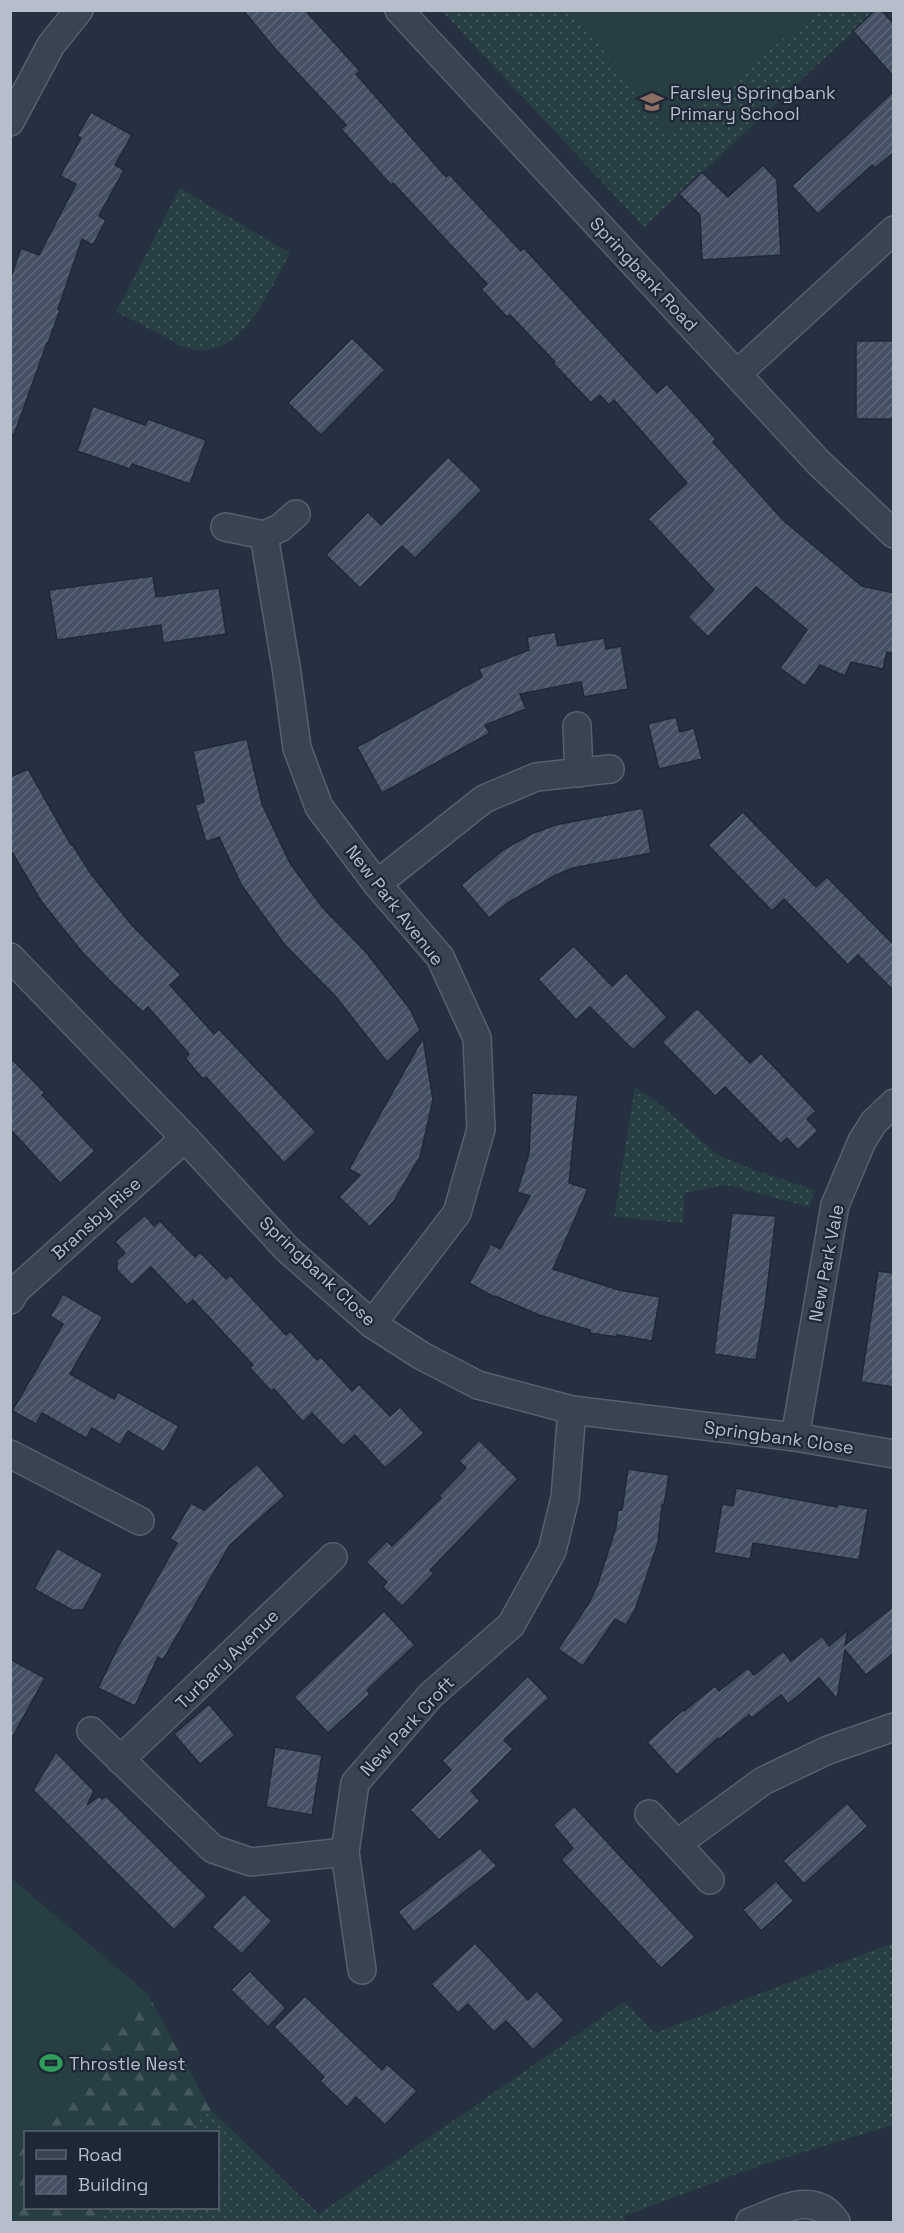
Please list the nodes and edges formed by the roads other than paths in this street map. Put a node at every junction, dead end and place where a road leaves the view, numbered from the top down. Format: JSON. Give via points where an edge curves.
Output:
{"nodes":[{"id":1,"x":79,"y":10,"type":"edge"},
{"id":2,"x":399,"y":10,"type":"edge"},
{"id":3,"x":10,"y":122,"type":"edge"},
{"id":4,"x":894,"y":230,"type":"edge"},
{"id":5,"x":737,"y":374,"type":"junction"},
{"id":6,"x":296,"y":514,"type":"dead end"},
{"id":7,"x":225,"y":527,"type":"dead end"},
{"id":8,"x":894,"y":534,"type":"edge"},
{"id":9,"x":264,"y":535,"type":"junction"},
{"id":10,"x":577,"y":726,"type":"dead end"},
{"id":11,"x":610,"y":769,"type":"dead end"},
{"id":12,"x":579,"y":772,"type":"junction"},
{"id":13,"x":377,"y":884,"type":"junction"},
{"id":14,"x":10,"y":957,"type":"edge"},
{"id":15,"x":894,"y":1103,"type":"edge"},
{"id":16,"x":185,"y":1138,"type":"junction"},
{"id":17,"x":10,"y":1300,"type":"edge"},
{"id":18,"x":372,"y":1323,"type":"junction"},
{"id":19,"x":572,"y":1410,"type":"junction"},
{"id":20,"x":795,"y":1437,"type":"junction"},
{"id":21,"x":10,"y":1454,"type":"edge"},
{"id":22,"x":894,"y":1454,"type":"edge"},
{"id":23,"x":140,"y":1521,"type":"dead end"},
{"id":24,"x":333,"y":1557,"type":"dead end"},
{"id":25,"x":894,"y":1727,"type":"edge"},
{"id":26,"x":91,"y":1731,"type":"dead end"},
{"id":27,"x":120,"y":1760,"type":"junction"},
{"id":28,"x":649,"y":1814,"type":"dead end"},
{"id":29,"x":677,"y":1844,"type":"junction"},
{"id":30,"x":345,"y":1852,"type":"junction"},
{"id":31,"x":710,"y":1880,"type":"dead end"},
{"id":32,"x":362,"y":1970,"type":"dead end"},
{"id":33,"x":750,"y":2223,"type":"edge"},
{"id":34,"x":836,"y":2223,"type":"edge"}],
"edges":[{"from":1,"to":3,"type":"street","via":[[51,45]]},
{"from":2,"to":5,"type":"street","name":"Springbank Road"},
{"from":4,"to":5,"type":"street"},
{"from":5,"to":8,"type":"street","name":"Springbank Road","via":[[819,463]]},
{"from":6,"to":9,"type":"street"},
{"from":7,"to":9,"type":"street"},
{"from":9,"to":13,"type":"street","name":"New Park Avenue","via":[[297,748],[319,807]]},
{"from":10,"to":12,"type":"street"},
{"from":11,"to":12,"type":"street"},
{"from":12,"to":13,"type":"street","via":[[536,777],[484,799]]},
{"from":13,"to":18,"type":"street","name":"New Park Avenue","via":[[440,957],[477,1038],[481,1129],[457,1213]]},
{"from":14,"to":16,"type":"street","name":"Springbank Close"},
{"from":15,"to":20,"type":"street","name":"New Park Vale","via":[[874,1122],[862,1141],[835,1205]]},
{"from":16,"to":17,"type":"street","name":"Bransby Rise","via":[[16,1290]]},
{"from":16,"to":18,"type":"street","name":"Springbank Close","via":[[287,1249]]},
{"from":18,"to":19,"type":"street","name":"Springbank Close","via":[[422,1356],[478,1385]]},
{"from":19,"to":20,"type":"street","name":"Springbank Close"},
{"from":19,"to":30,"type":"street","name":"New Park Croft","via":[[565,1498],[552,1551],[511,1626],[431,1695],[355,1783]]},
{"from":20,"to":22,"type":"street","name":"Springbank Close"},
{"from":21,"to":23,"type":"street"},
{"from":24,"to":27,"type":"street","name":"Turbary Avenue"},
{"from":25,"to":29,"type":"street","via":[[828,1750],[763,1781]]},
{"from":26,"to":27,"type":"street"},
{"from":27,"to":30,"type":"street","via":[[213,1849],[251,1862]]},
{"from":28,"to":29,"type":"street"},
{"from":29,"to":31,"type":"street"},
{"from":30,"to":32,"type":"street","name":"New Park Croft"},
{"from":33,"to":34,"type":"street","via":[[799,2204],[823,2210]]}]}
